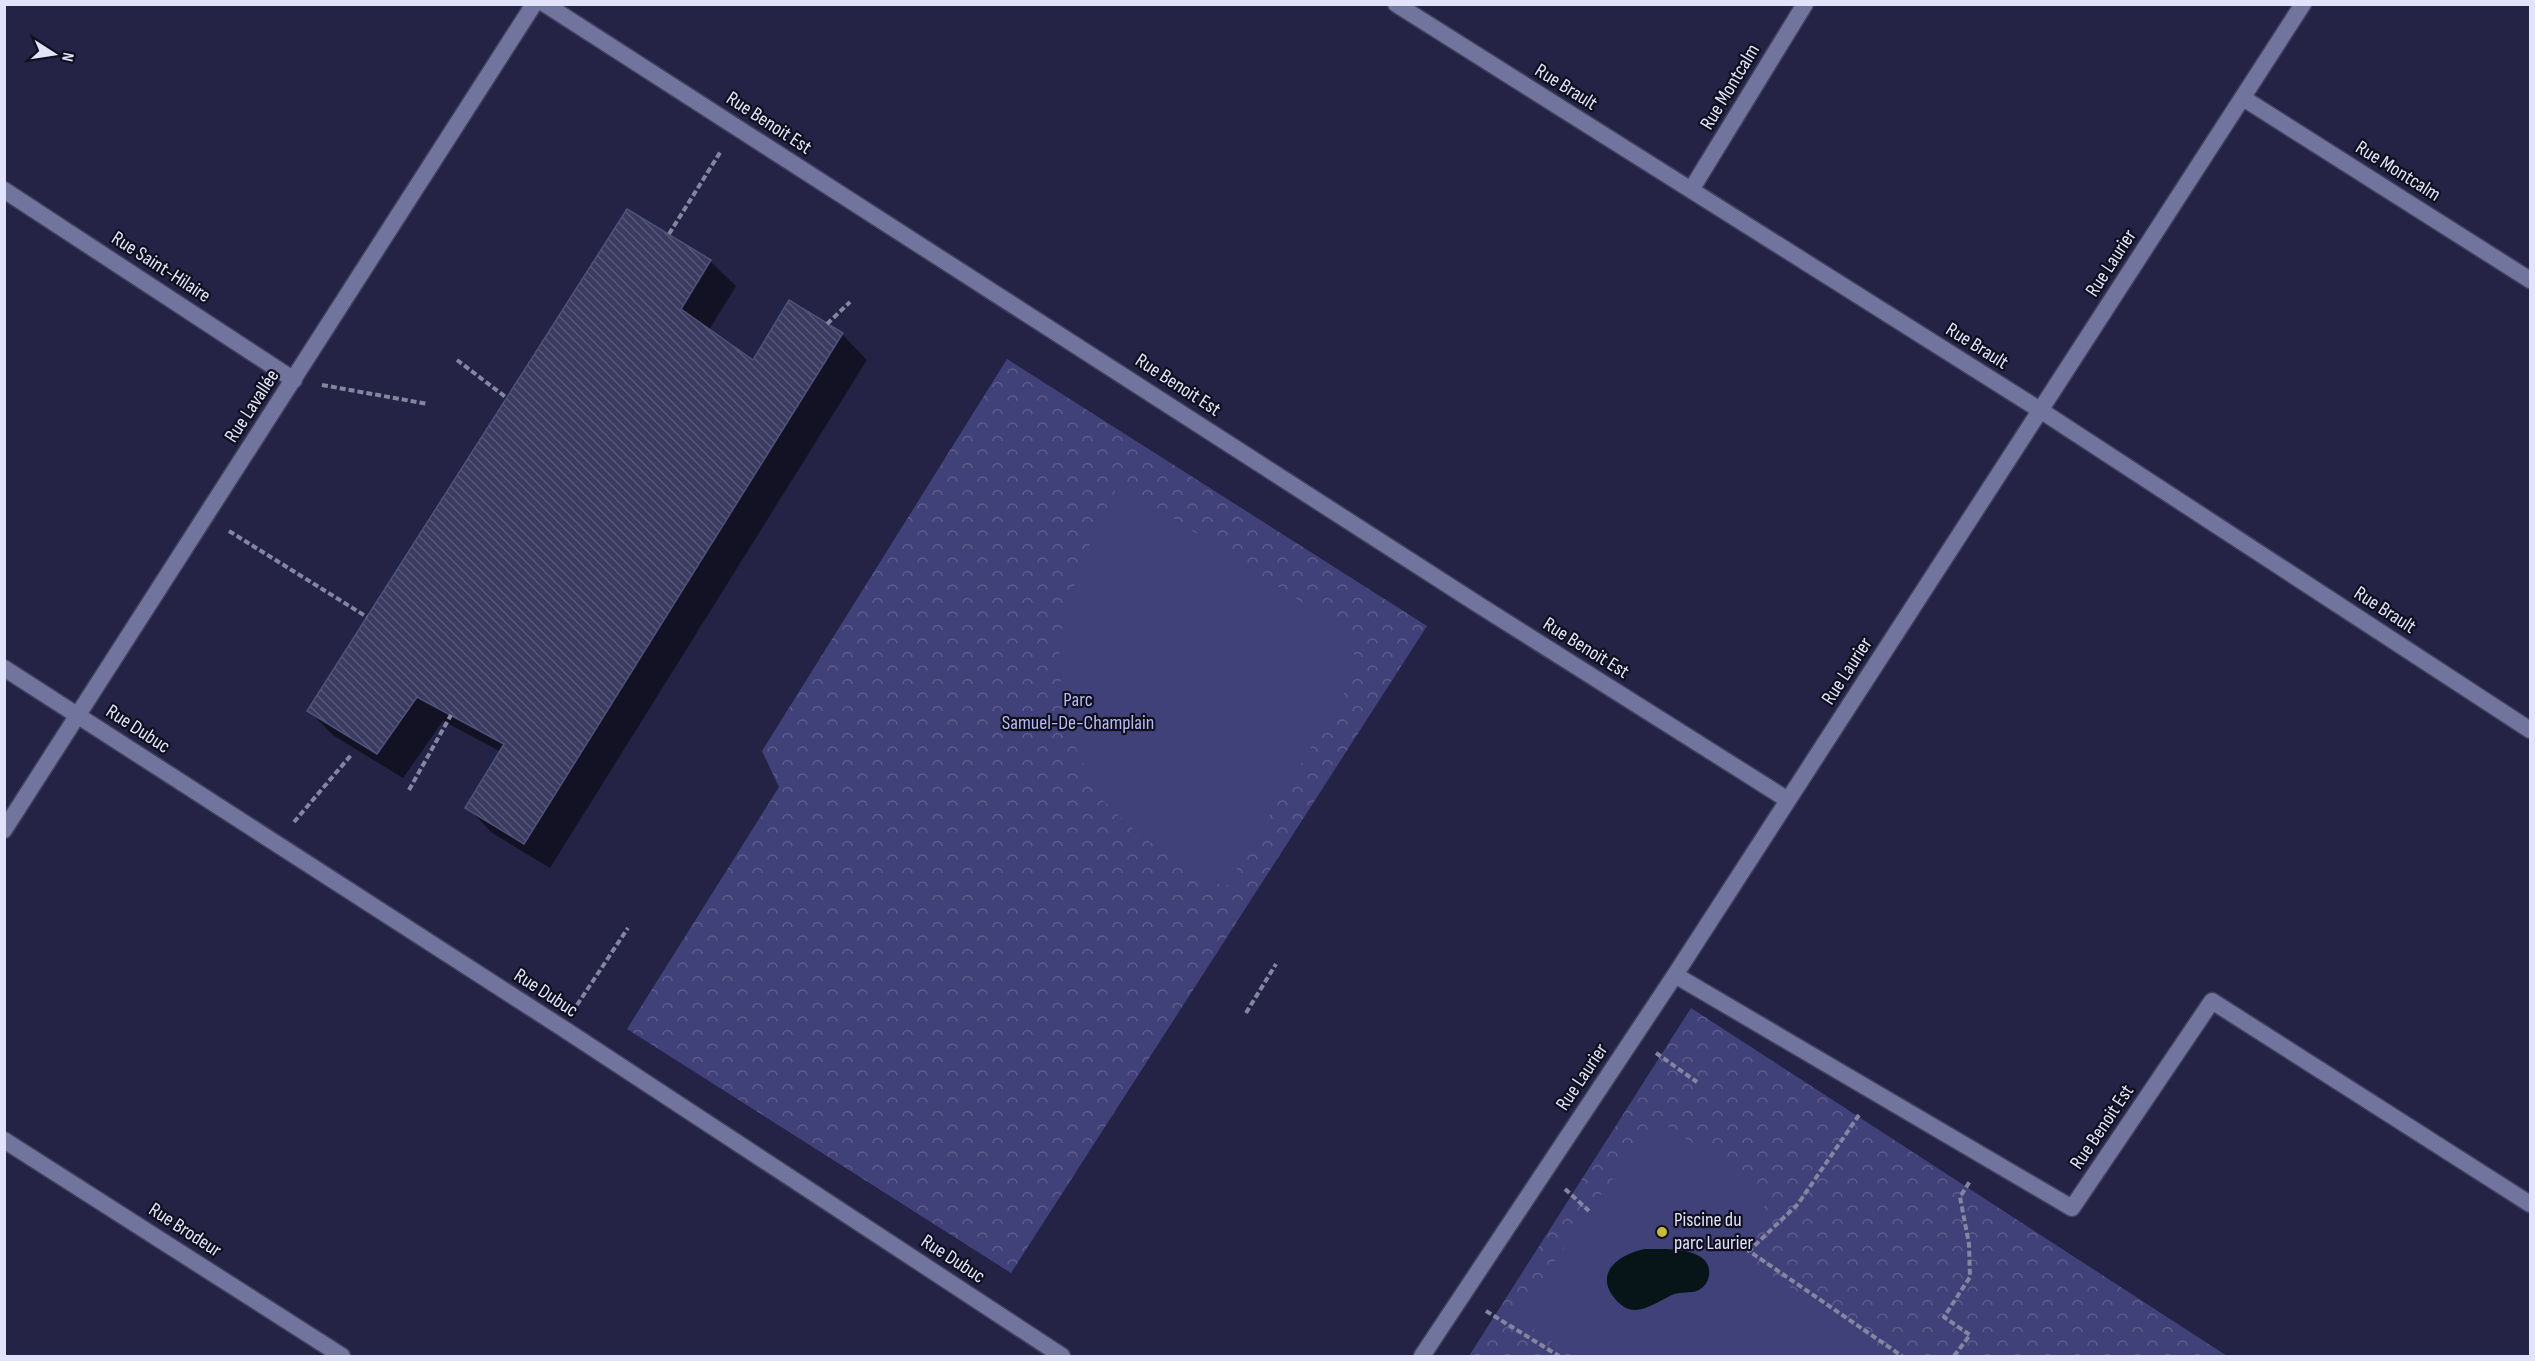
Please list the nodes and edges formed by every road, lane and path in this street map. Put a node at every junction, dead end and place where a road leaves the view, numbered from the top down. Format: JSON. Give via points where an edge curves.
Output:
{"nodes":[{"id":1,"x":534,"y":4,"type":"edge"},
{"id":2,"x":545,"y":4,"type":"edge"},
{"id":3,"x":1396,"y":4,"type":"edge"},
{"id":4,"x":1805,"y":4,"type":"edge"},
{"id":5,"x":2303,"y":4,"type":"edge"},
{"id":6,"x":2243,"y":98,"type":"junction"},
{"id":7,"x":736,"y":127,"type":"junction"},
{"id":8,"x":4,"y":190,"type":"edge"},
{"id":9,"x":1691,"y":190,"type":"junction"},
{"id":10,"x":669,"y":234,"type":"dead end"},
{"id":11,"x":2530,"y":280,"type":"edge"},
{"id":12,"x":850,"y":302,"type":"dead end"},
{"id":13,"x":827,"y":324,"type":"dead end"},
{"id":14,"x":457,"y":360,"type":"dead end"},
{"id":15,"x":294,"y":380,"type":"junction"},
{"id":16,"x":507,"y":398,"type":"dead end"},
{"id":17,"x":428,"y":404,"type":"dead end"},
{"id":18,"x":2040,"y":410,"type":"junction"},
{"id":19,"x":206,"y":517,"type":"junction"},
{"id":20,"x":367,"y":617,"type":"dead end"},
{"id":21,"x":4,"y":668,"type":"edge"},
{"id":22,"x":451,"y":715,"type":"dead end"},
{"id":23,"x":78,"y":716,"type":"junction"},
{"id":24,"x":2530,"y":730,"type":"edge"},
{"id":25,"x":352,"y":754,"type":"dead end"},
{"id":26,"x":409,"y":790,"type":"dead end"},
{"id":27,"x":1788,"y":800,"type":"junction"},
{"id":28,"x":4,"y":831,"type":"edge"},
{"id":29,"x":276,"y":843,"type":"junction"},
{"id":30,"x":628,"y":928,"type":"dead end"},
{"id":31,"x":1275,"y":964,"type":"dead end"},
{"id":32,"x":1675,"y":975,"type":"junction"},
{"id":33,"x":1246,"y":1013,"type":"dead end"},
{"id":34,"x":564,"y":1029,"type":"junction"},
{"id":35,"x":1634,"y":1038,"type":"junction"},
{"id":36,"x":1697,"y":1082,"type":"dead end"},
{"id":37,"x":1873,"y":1091,"type":"junction"},
{"id":38,"x":4,"y":1140,"type":"edge"},
{"id":39,"x":1984,"y":1156,"type":"junction"},
{"id":40,"x":2530,"y":1204,"type":"edge"},
{"id":41,"x":1462,"y":1296,"type":"junction"},
{"id":42,"x":342,"y":1356,"type":"edge"},
{"id":43,"x":1062,"y":1356,"type":"edge"},
{"id":44,"x":1422,"y":1356,"type":"edge"},
{"id":45,"x":1559,"y":1356,"type":"edge"},
{"id":46,"x":1902,"y":1356,"type":"edge"},
{"id":47,"x":1954,"y":1356,"type":"edge"}],
"edges":[{"from":1,"to":15,"type":"street","name":"Rue Lavallée"},
{"from":2,"to":7,"type":"street","name":"Rue Benoit Est"},
{"from":3,"to":9,"type":"street","name":"Rue Brault"},
{"from":4,"to":9,"type":"street","name":"Rue Montcalm"},
{"from":5,"to":6,"type":"street","name":"Rue Laurier"},
{"from":6,"to":11,"type":"street","name":"Rue Montcalm"},
{"from":6,"to":18,"type":"street","name":"Rue Laurier"},
{"from":7,"to":10,"type":"path"},
{"from":7,"to":27,"type":"street","name":"Rue Benoit Est"},
{"from":8,"to":15,"type":"street","name":"Rue Saint-Hilaire"},
{"from":9,"to":18,"type":"street","name":"Rue Brault"},
{"from":12,"to":13,"type":"path"},
{"from":14,"to":16,"type":"path"},
{"from":15,"to":17,"type":"path"},
{"from":15,"to":19,"type":"street","name":"Rue Lavallée"},
{"from":18,"to":24,"type":"street","name":"Rue Brault"},
{"from":18,"to":27,"type":"street","name":"Rue Laurier"},
{"from":19,"to":20,"type":"path"},
{"from":19,"to":23,"type":"street","name":"Rue Lavallée"},
{"from":21,"to":23,"type":"street","name":"Rue Dubuc"},
{"from":22,"to":26,"type":"path"},
{"from":23,"to":28,"type":"street","name":"Rue Lavallée"},
{"from":23,"to":29,"type":"street","name":"Rue Dubuc"},
{"from":25,"to":29,"type":"path"},
{"from":27,"to":32,"type":"street","name":"Rue Laurier"},
{"from":29,"to":34,"type":"street","name":"Rue Dubuc"},
{"from":30,"to":34,"type":"path"},
{"from":31,"to":33,"type":"path"},
{"from":32,"to":35,"type":"street","name":"Rue Laurier"},
{"from":32,"to":37,"type":"street","name":"Rue Benoit Est"},
{"from":34,"to":43,"type":"street","name":"Rue Dubuc"},
{"from":35,"to":36,"type":"path"},
{"from":35,"to":41,"type":"street","name":"Rue Laurier"},
{"from":37,"to":39,"type":"street","name":"Rue Benoit Est"},
{"from":37,"to":46,"type":"path","via":[[1798,1204],[1749,1251]]},
{"from":38,"to":42,"type":"street","name":"Rue Brodeur"},
{"from":39,"to":40,"type":"street","name":"Rue Benoit Est","via":[[2072,1208],[2212,1001]]},
{"from":39,"to":47,"type":"path","via":[[1960,1197],[1970,1277],[1944,1317],[1970,1335]]},
{"from":41,"to":44,"type":"street","name":"Rue Laurier"},
{"from":41,"to":45,"type":"path"}]}
